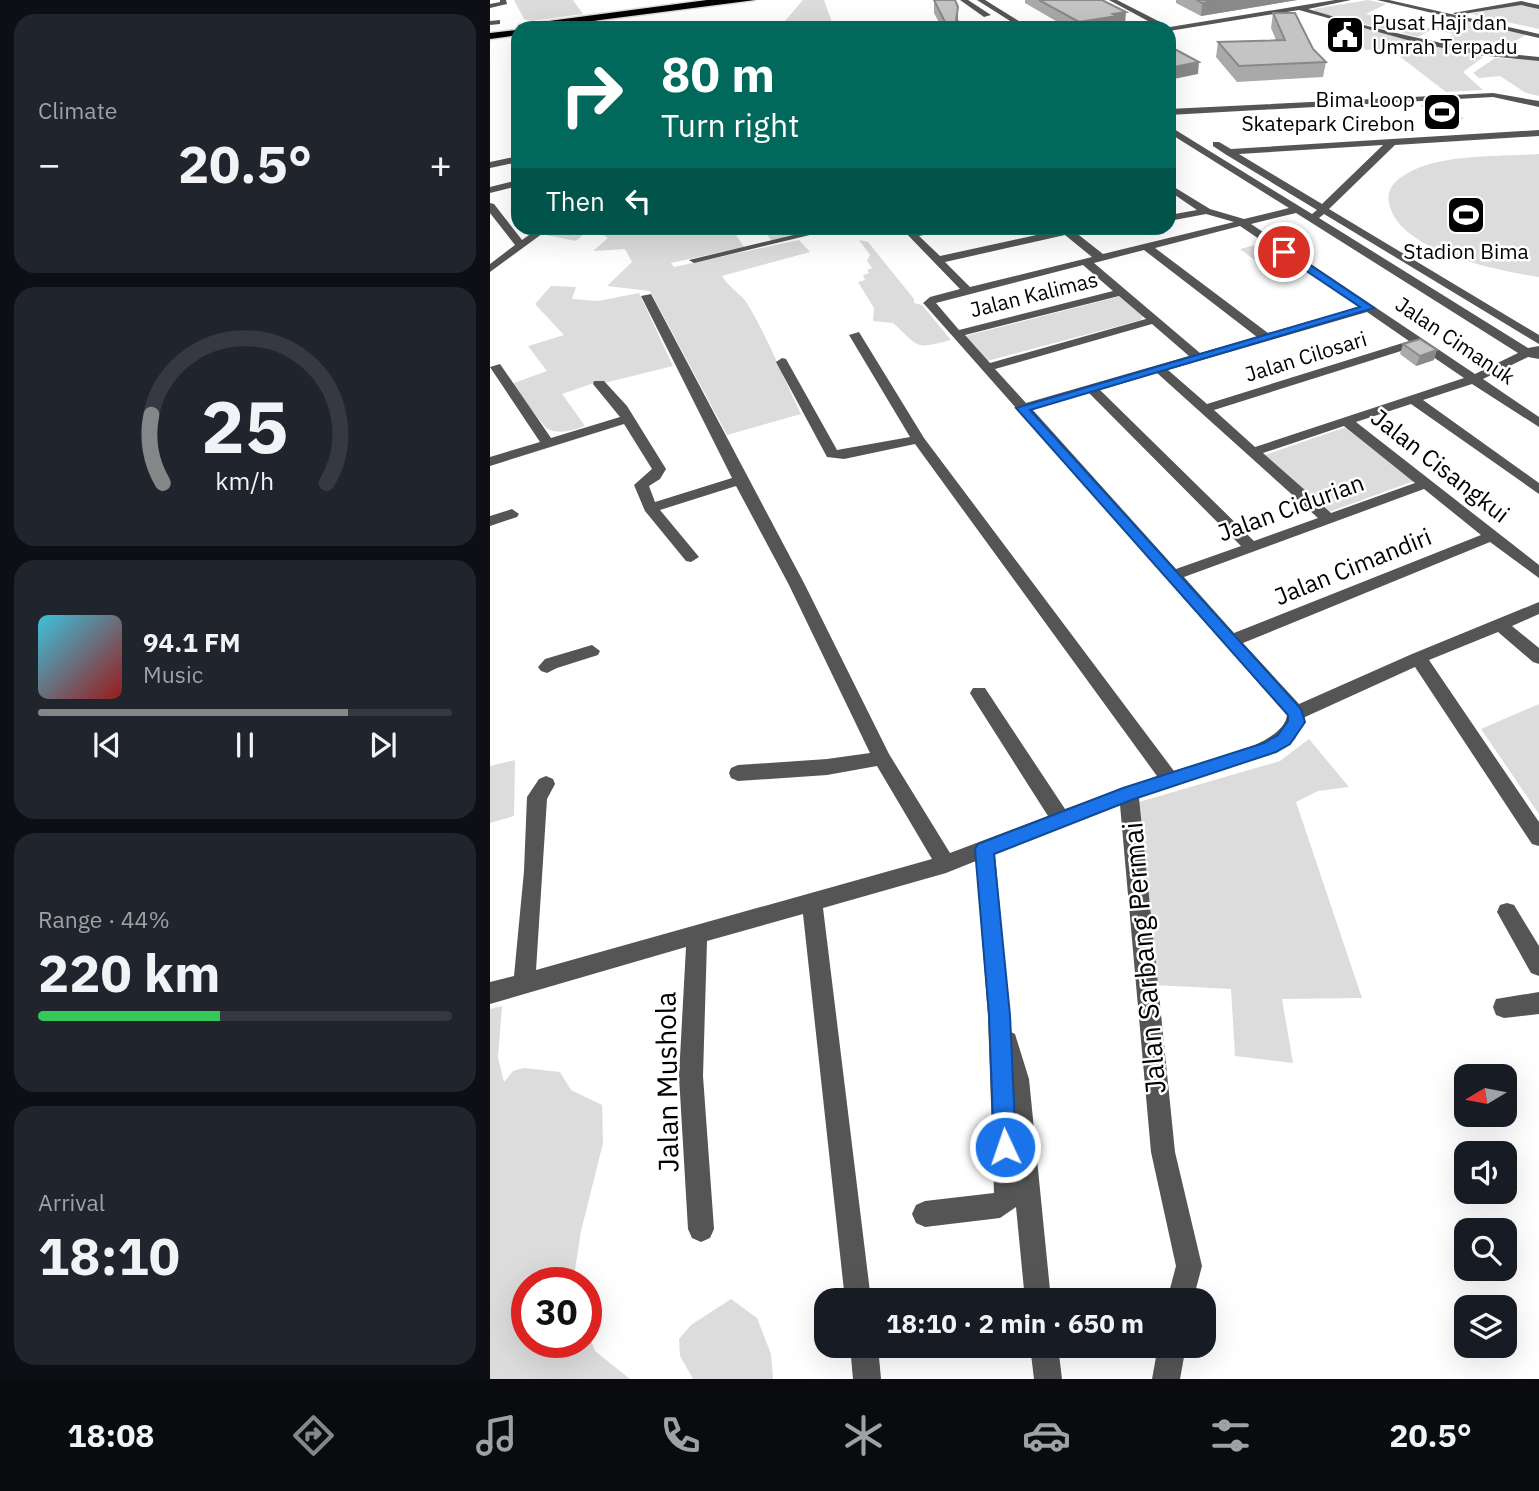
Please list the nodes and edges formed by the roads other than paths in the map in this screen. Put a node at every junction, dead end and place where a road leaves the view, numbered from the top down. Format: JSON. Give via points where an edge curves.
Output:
{"nodes":[{"id":1,"x":503,"y":0,"type":"edge"},
{"id":2,"x":725,"y":0,"type":"edge"},
{"id":3,"x":743,"y":0,"type":"edge"},
{"id":4,"x":963,"y":0,"type":"edge"},
{"id":5,"x":980,"y":0,"type":"edge"},
{"id":6,"x":1112,"y":0,"type":"edge"},
{"id":7,"x":1348,"y":0,"type":"edge"},
{"id":8,"x":1380,"y":0,"type":"edge"},
{"id":9,"x":1400,"y":0,"type":"edge"},
{"id":10,"x":1530,"y":0,"type":"edge"},
{"id":11,"x":1521,"y":3,"type":"junction"},
{"id":12,"x":490,"y":6,"type":"edge"},
{"id":13,"x":1539,"y":7,"type":"edge"},
{"id":14,"x":1299,"y":8,"type":"junction"},
{"id":15,"x":1457,"y":13,"type":"junction"},
{"id":16,"x":1230,"y":19,"type":"junction"},
{"id":17,"x":1332,"y":19,"type":"junction"},
{"id":18,"x":1311,"y":20,"type":"dead end"},
{"id":19,"x":580,"y":21,"type":"edge"},
{"id":20,"x":602,"y":21,"type":"edge"},
{"id":21,"x":997,"y":21,"type":"edge"},
{"id":22,"x":1014,"y":21,"type":"edge"},
{"id":23,"x":1153,"y":21,"type":"edge"},
{"id":24,"x":1276,"y":21,"type":"edge"},
{"id":25,"x":1176,"y":28,"type":"edge"},
{"id":26,"x":511,"y":31,"type":"edge"},
{"id":27,"x":1539,"y":33,"type":"edge"},
{"id":28,"x":490,"y":34,"type":"edge"},
{"id":29,"x":1539,"y":59,"type":"edge"},
{"id":30,"x":1539,"y":104,"type":"edge"},
{"id":31,"x":1176,"y":114,"type":"edge"},
{"id":32,"x":1176,"y":119,"type":"edge"},
{"id":33,"x":1179,"y":121,"type":"dead end"},
{"id":34,"x":1176,"y":133,"type":"edge"},
{"id":35,"x":1539,"y":133,"type":"edge"},
{"id":36,"x":1186,"y":139,"type":"junction"},
{"id":37,"x":1209,"y":140,"type":"dead end"},
{"id":38,"x":1176,"y":141,"type":"edge"},
{"id":39,"x":1392,"y":142,"type":"junction"},
{"id":40,"x":1230,"y":152,"type":"junction"},
{"id":41,"x":1213,"y":156,"type":"junction"},
{"id":42,"x":511,"y":160,"type":"edge"},
{"id":43,"x":490,"y":165,"type":"edge"},
{"id":44,"x":511,"y":185,"type":"edge"},
{"id":45,"x":490,"y":190,"type":"edge"},
{"id":46,"x":1176,"y":192,"type":"edge"},
{"id":47,"x":490,"y":206,"type":"edge"},
{"id":48,"x":1322,"y":208,"type":"junction"},
{"id":49,"x":1298,"y":209,"type":"junction"},
{"id":50,"x":1206,"y":211,"type":"junction"},
{"id":51,"x":1176,"y":217,"type":"edge"},
{"id":52,"x":1313,"y":219,"type":"junction"},
{"id":53,"x":1242,"y":223,"type":"junction"},
{"id":54,"x":511,"y":232,"type":"edge"},
{"id":55,"x":513,"y":235,"type":"edge"},
{"id":56,"x":536,"y":235,"type":"edge"},
{"id":57,"x":806,"y":235,"type":"edge"},
{"id":58,"x":913,"y":235,"type":"edge"},
{"id":59,"x":1040,"y":235,"type":"edge"},
{"id":60,"x":1072,"y":235,"type":"edge"},
{"id":61,"x":522,"y":246,"type":"junction"},
{"id":62,"x":1147,"y":247,"type":"junction"},
{"id":63,"x":1101,"y":258,"type":"junction"},
{"id":64,"x":496,"y":260,"type":"edge"},
{"id":65,"x":694,"y":260,"type":"dead end"},
{"id":66,"x":938,"y":260,"type":"junction"},
{"id":67,"x":1086,"y":262,"type":"junction"},
{"id":68,"x":490,"y":269,"type":"edge"},
{"id":69,"x":968,"y":290,"type":"junction"},
{"id":70,"x":1122,"y":292,"type":"junction"},
{"id":71,"x":647,"y":296,"type":"dead end"},
{"id":72,"x":1368,"y":308,"type":"junction"},
{"id":73,"x":1155,"y":320,"type":"junction"},
{"id":74,"x":956,"y":334,"type":"junction"},
{"id":75,"x":855,"y":335,"type":"dead end"},
{"id":76,"x":1266,"y":338,"type":"junction"},
{"id":77,"x":1539,"y":340,"type":"edge"},
{"id":78,"x":1418,"y":342,"type":"junction"},
{"id":79,"x":1536,"y":352,"type":"edge"},
{"id":80,"x":1198,"y":357,"type":"junction"},
{"id":81,"x":782,"y":362,"type":"dead end"},
{"id":82,"x":492,"y":365,"type":"edge"},
{"id":83,"x":986,"y":368,"type":"junction"},
{"id":84,"x":1160,"y":369,"type":"junction"},
{"id":85,"x":1474,"y":379,"type":"junction"},
{"id":86,"x":599,"y":384,"type":"dead end"},
{"id":87,"x":1091,"y":388,"type":"junction"},
{"id":88,"x":1413,"y":399,"type":"junction"},
{"id":89,"x":1022,"y":408,"type":"junction"},
{"id":90,"x":1204,"y":409,"type":"junction"},
{"id":91,"x":626,"y":419,"type":"junction"},
{"id":92,"x":1346,"y":421,"type":"junction"},
{"id":93,"x":1539,"y":422,"type":"edge"},
{"id":94,"x":918,"y":439,"type":"junction"},
{"id":95,"x":548,"y":443,"type":"junction"},
{"id":96,"x":1253,"y":452,"type":"junction"},
{"id":97,"x":490,"y":462,"type":"edge"},
{"id":98,"x":740,"y":480,"type":"junction"},
{"id":99,"x":1425,"y":484,"type":"junction"},
{"id":100,"x":1539,"y":490,"type":"edge"},
{"id":101,"x":650,"y":508,"type":"junction"},
{"id":102,"x":512,"y":514,"type":"dead end"},
{"id":103,"x":1327,"y":518,"type":"junction"},
{"id":104,"x":490,"y":521,"type":"edge"},
{"id":105,"x":1492,"y":536,"type":"junction"},
{"id":106,"x":1251,"y":547,"type":"junction"},
{"id":107,"x":691,"y":557,"type":"dead end"},
{"id":108,"x":1539,"y":573,"type":"edge"},
{"id":109,"x":1172,"y":576,"type":"junction"},
{"id":110,"x":1539,"y":608,"type":"edge"},
{"id":111,"x":1500,"y":624,"type":"junction"},
{"id":112,"x":1231,"y":641,"type":"junction"},
{"id":113,"x":592,"y":650,"type":"dead end"},
{"id":114,"x":1418,"y":658,"type":"junction"},
{"id":115,"x":1539,"y":658,"type":"edge"},
{"id":116,"x":547,"y":667,"type":"dead end"},
{"id":117,"x":979,"y":693,"type":"dead end"},
{"id":118,"x":1296,"y":713,"type":"junction"},
{"id":119,"x":883,"y":758,"type":"junction"},
{"id":120,"x":738,"y":773,"type":"dead end"},
{"id":121,"x":1170,"y":780,"type":"junction"},
{"id":122,"x":546,"y":784,"type":"dead end"},
{"id":123,"x":1129,"y":793,"type":"junction"},
{"id":124,"x":1061,"y":820,"type":"junction"},
{"id":125,"x":1539,"y":838,"type":"edge"},
{"id":126,"x":985,"y":849,"type":"junction"},
{"id":127,"x":946,"y":864,"type":"junction"},
{"id":128,"x":812,"y":903,"type":"junction"},
{"id":129,"x":1507,"y":912,"type":"dead end"},
{"id":130,"x":697,"y":935,"type":"junction"},
{"id":131,"x":1539,"y":966,"type":"edge"},
{"id":132,"x":524,"y":983,"type":"junction"},
{"id":133,"x":490,"y":993,"type":"edge"},
{"id":134,"x":1539,"y":1003,"type":"edge"},
{"id":135,"x":1504,"y":1007,"type":"dead end"},
{"id":136,"x":999,"y":1015,"type":"junction"},
{"id":137,"x":925,"y":1214,"type":"dead end"},
{"id":138,"x":701,"y":1228,"type":"dead end"},
{"id":139,"x":857,"y":1288,"type":"edge"},
{"id":140,"x":1037,"y":1288,"type":"edge"},
{"id":141,"x":1183,"y":1288,"type":"edge"},
{"id":142,"x":865,"y":1358,"type":"edge"},
{"id":143,"x":1045,"y":1358,"type":"edge"},
{"id":144,"x":1170,"y":1358,"type":"edge"},
{"id":145,"x":867,"y":1379,"type":"edge"},
{"id":146,"x":1048,"y":1379,"type":"edge"},
{"id":147,"x":1166,"y":1379,"type":"edge"}],
"edges":[{"from":1,"to":12,"type":"street","via":[[504,4]]},
{"from":2,"to":19,"type":"highway"},
{"from":3,"to":20,"type":"highway"},
{"from":4,"to":21,"type":"street"},
{"from":5,"to":22,"type":"street"},
{"from":6,"to":23,"type":"street"},
{"from":7,"to":14,"type":"street"},
{"from":8,"to":27,"type":"street"},
{"from":9,"to":15,"type":"street"},
{"from":10,"to":11,"type":"street"},
{"from":11,"to":13,"type":"street"},
{"from":11,"to":15,"type":"street"},
{"from":14,"to":16,"type":"street"},
{"from":14,"to":17,"type":"street"},
{"from":15,"to":27,"type":"street"},
{"from":16,"to":24,"type":"street"},
{"from":16,"to":25,"type":"street"},
{"from":17,"to":18,"type":"street"},
{"from":17,"to":29,"type":"street","via":[[1492,56]]},
{"from":26,"to":28,"type":"highway"},
{"from":30,"to":31,"type":"street","via":[[1493,95]]},
{"from":32,"to":33,"type":"street"},
{"from":34,"to":36,"type":"street"},
{"from":35,"to":39,"type":"street"},
{"from":36,"to":38,"type":"street"},
{"from":36,"to":41,"type":"street"},
{"from":37,"to":40,"type":"street"},
{"from":39,"to":40,"type":"street"},
{"from":39,"to":48,"type":"street"},
{"from":40,"to":41,"type":"street"},
{"from":40,"to":48,"type":"street"},
{"from":41,"to":49,"type":"street"},
{"from":42,"to":43,"type":"street"},
{"from":44,"to":45,"type":"street"},
{"from":46,"to":50,"type":"street"},
{"from":47,"to":54,"type":"street"},
{"from":48,"to":52,"type":"street"},
{"from":48,"to":77,"type":"street"},
{"from":49,"to":52,"type":"street"},
{"from":49,"to":53,"type":"street"},
{"from":50,"to":51,"type":"street"},
{"from":50,"to":53,"type":"street","name":"Jalan Cimanuk"},
{"from":52,"to":79,"type":"street"},
{"from":53,"to":62,"type":"street"},
{"from":53,"to":72,"type":"street","name":"Jalan Cimanuk"},
{"from":55,"to":61,"type":"street"},
{"from":56,"to":61,"type":"street"},
{"from":57,"to":65,"type":"street"},
{"from":58,"to":66,"type":"street"},
{"from":59,"to":66,"type":"street"},
{"from":60,"to":63,"type":"street"},
{"from":61,"to":64,"type":"street"},
{"from":62,"to":63,"type":"street"},
{"from":62,"to":76,"type":"street"},
{"from":63,"to":67,"type":"street"},
{"from":64,"to":68,"type":"street"},
{"from":66,"to":69,"type":"street"},
{"from":67,"to":69,"type":"street"},
{"from":67,"to":70,"type":"street"},
{"from":69,"to":74,"type":"street","via":[[929,303]]},
{"from":70,"to":73,"type":"street"},
{"from":70,"to":74,"type":"street","name":"Jalan Kalimas"},
{"from":71,"to":98,"type":"street"},
{"from":72,"to":76,"type":"street"},
{"from":72,"to":78,"type":"street","name":"Jalan Cimanuk"},
{"from":73,"to":80,"type":"street"},
{"from":73,"to":83,"type":"street"},
{"from":74,"to":83,"type":"street"},
{"from":75,"to":94,"type":"street"},
{"from":76,"to":80,"type":"street"},
{"from":78,"to":85,"type":"street","name":"Jalan Cimanuk"},
{"from":78,"to":90,"type":"street","name":"Jalan Cilosari"},
{"from":79,"to":85,"type":"street"},
{"from":80,"to":84,"type":"street"},
{"from":81,"to":94,"type":"street","via":[[832,454]]},
{"from":82,"to":95,"type":"street"},
{"from":83,"to":89,"type":"street"},
{"from":84,"to":87,"type":"street"},
{"from":84,"to":90,"type":"street"},
{"from":85,"to":88,"type":"street"},
{"from":85,"to":93,"type":"street","name":"Jalan Cimanuk"},
{"from":86,"to":91,"type":"street"},
{"from":87,"to":89,"type":"street"},
{"from":87,"to":106,"type":"street"},
{"from":88,"to":92,"type":"street"},
{"from":88,"to":100,"type":"street"},
{"from":89,"to":109,"type":"street"},
{"from":90,"to":96,"type":"street"},
{"from":91,"to":95,"type":"street"},
{"from":91,"to":101,"type":"street","via":[[659,469],[640,485]]},
{"from":92,"to":96,"type":"street"},
{"from":92,"to":99,"type":"street","name":"Jalan Cisangkui"},
{"from":94,"to":121,"type":"street"},
{"from":95,"to":97,"type":"street"},
{"from":96,"to":103,"type":"street"},
{"from":98,"to":101,"type":"street"},
{"from":98,"to":119,"type":"street"},
{"from":99,"to":103,"type":"street","name":"Jalan Cidurian"},
{"from":99,"to":105,"type":"street","name":"Jalan Cisangkui"},
{"from":101,"to":107,"type":"street"},
{"from":102,"to":104,"type":"street"},
{"from":103,"to":106,"type":"street","name":"Jalan Cidurian"},
{"from":105,"to":108,"type":"street","name":"Jalan Cisangkui"},
{"from":105,"to":112,"type":"street","name":"Jalan Cimandiri"},
{"from":106,"to":109,"type":"street","name":"Jalan Cidurian"},
{"from":109,"to":112,"type":"street"},
{"from":110,"to":111,"type":"street"},
{"from":111,"to":114,"type":"street"},
{"from":111,"to":115,"type":"street"},
{"from":112,"to":118,"type":"street"},
{"from":113,"to":116,"type":"street"},
{"from":114,"to":118,"type":"street"},
{"from":114,"to":125,"type":"street"},
{"from":117,"to":124,"type":"street"},
{"from":118,"to":121,"type":"street","via":[[1296,722],[1284,740]]},
{"from":119,"to":120,"type":"street"},
{"from":119,"to":127,"type":"street"},
{"from":121,"to":123,"type":"street"},
{"from":122,"to":132,"type":"street","via":[[537,797]]},
{"from":123,"to":124,"type":"street"},
{"from":123,"to":141,"type":"street","name":"Jalan Sarbang Permai","via":[[1163,1152],[1189,1266]]},
{"from":124,"to":126,"type":"street"},
{"from":126,"to":127,"type":"street"},
{"from":126,"to":136,"type":"street"},
{"from":127,"to":128,"type":"street"},
{"from":128,"to":130,"type":"street"},
{"from":128,"to":139,"type":"street"},
{"from":129,"to":131,"type":"street"},
{"from":130,"to":132,"type":"street"},
{"from":130,"to":138,"type":"street","name":"Jalan Mushola","via":[[691,1076]]},
{"from":132,"to":133,"type":"street"},
{"from":134,"to":135,"type":"street"},
{"from":136,"to":137,"type":"street","via":[[1007,1199],[1000,1205]]},
{"from":136,"to":140,"type":"street","via":[[1017,1079]]},
{"from":142,"to":145,"type":"street"},
{"from":143,"to":146,"type":"street"},
{"from":144,"to":147,"type":"street"}]}
